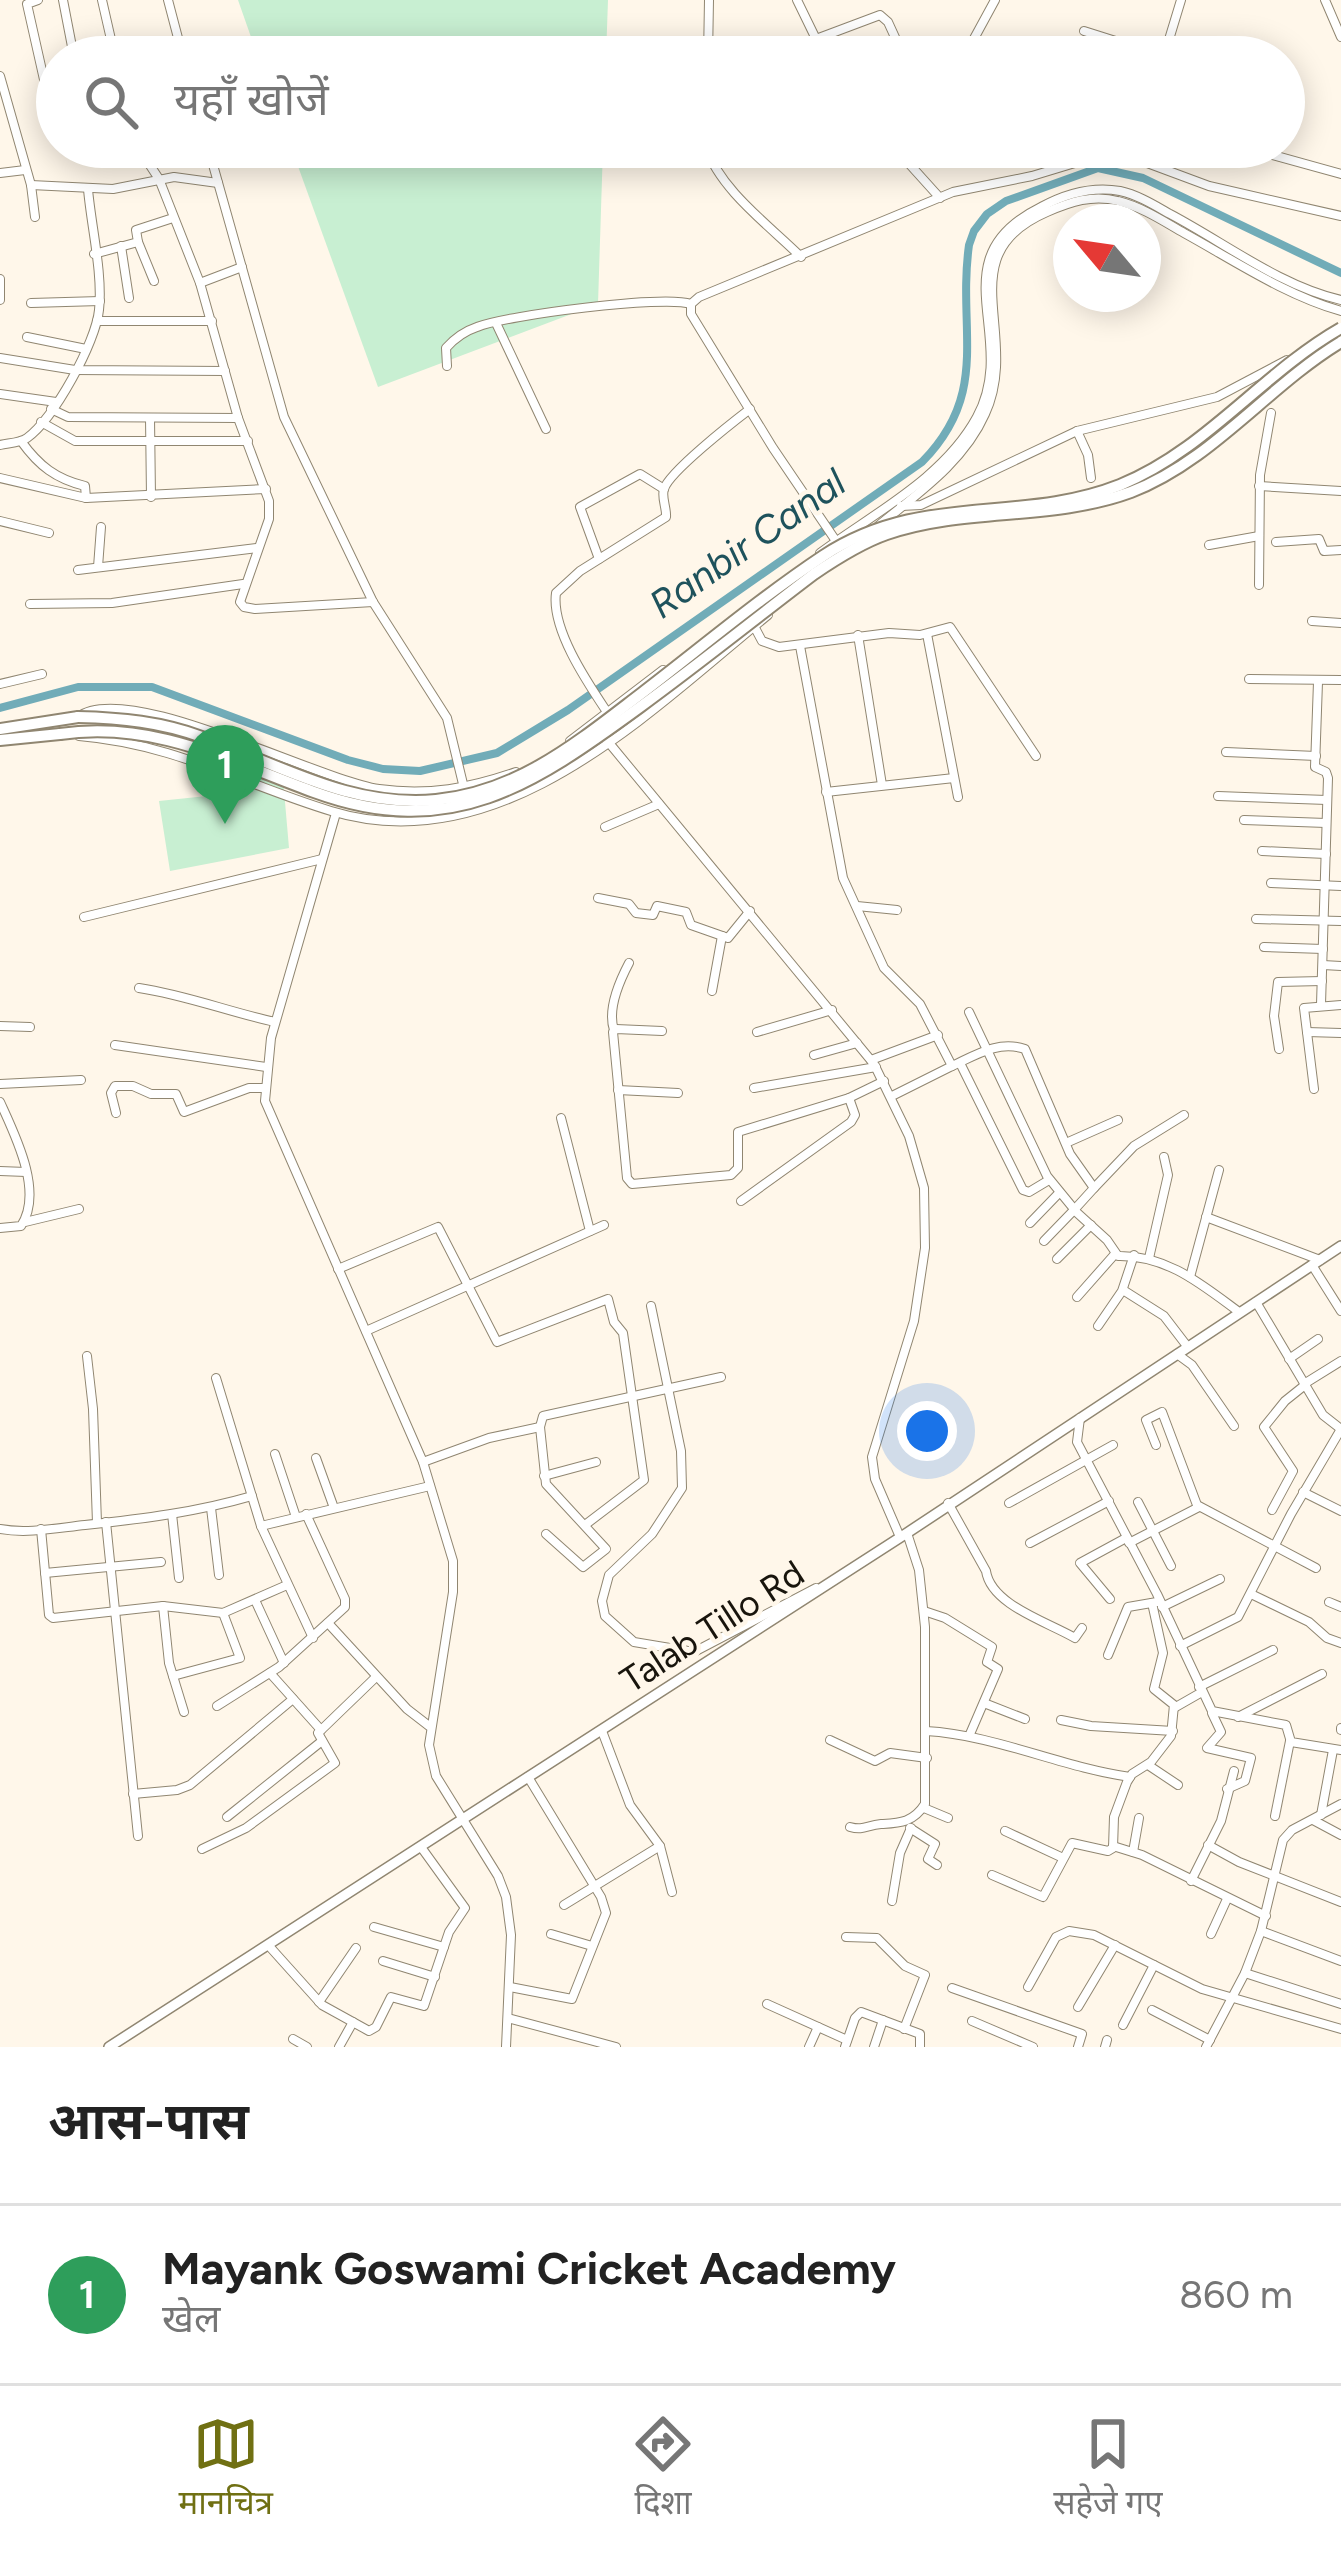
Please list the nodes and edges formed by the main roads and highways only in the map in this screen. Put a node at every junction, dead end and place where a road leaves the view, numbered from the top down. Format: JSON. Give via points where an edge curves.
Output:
{"nodes":[{"id":1,"x":1341,"y":329,"type":"edge"},
{"id":2,"x":1341,"y":342,"type":"edge"},
{"id":3,"x":0,"y":729,"type":"edge"},
{"id":4,"x":0,"y":740,"type":"edge"},
{"id":5,"x":1341,"y":1246,"type":"edge"},
{"id":6,"x":109,"y":2047,"type":"edge"}],
"edges":[{"from":1,"to":3,"type":"highway","bridge":true,"via":[[1173,458],[1116,486],[1056,501],[924,514],[850,540],[549,762],[486,789],[417,801],[346,793],[184,731],[124,718]]},
{"from":2,"to":4,"type":"highway","bridge":true,"via":[[1201,451],[1138,489],[1078,507],[912,528],[850,552],[549,772],[473,803],[368,807],[184,742],[121,730]]},
{"from":5,"to":6,"type":"main road","name":"Talab Tillo Rd"}]}
